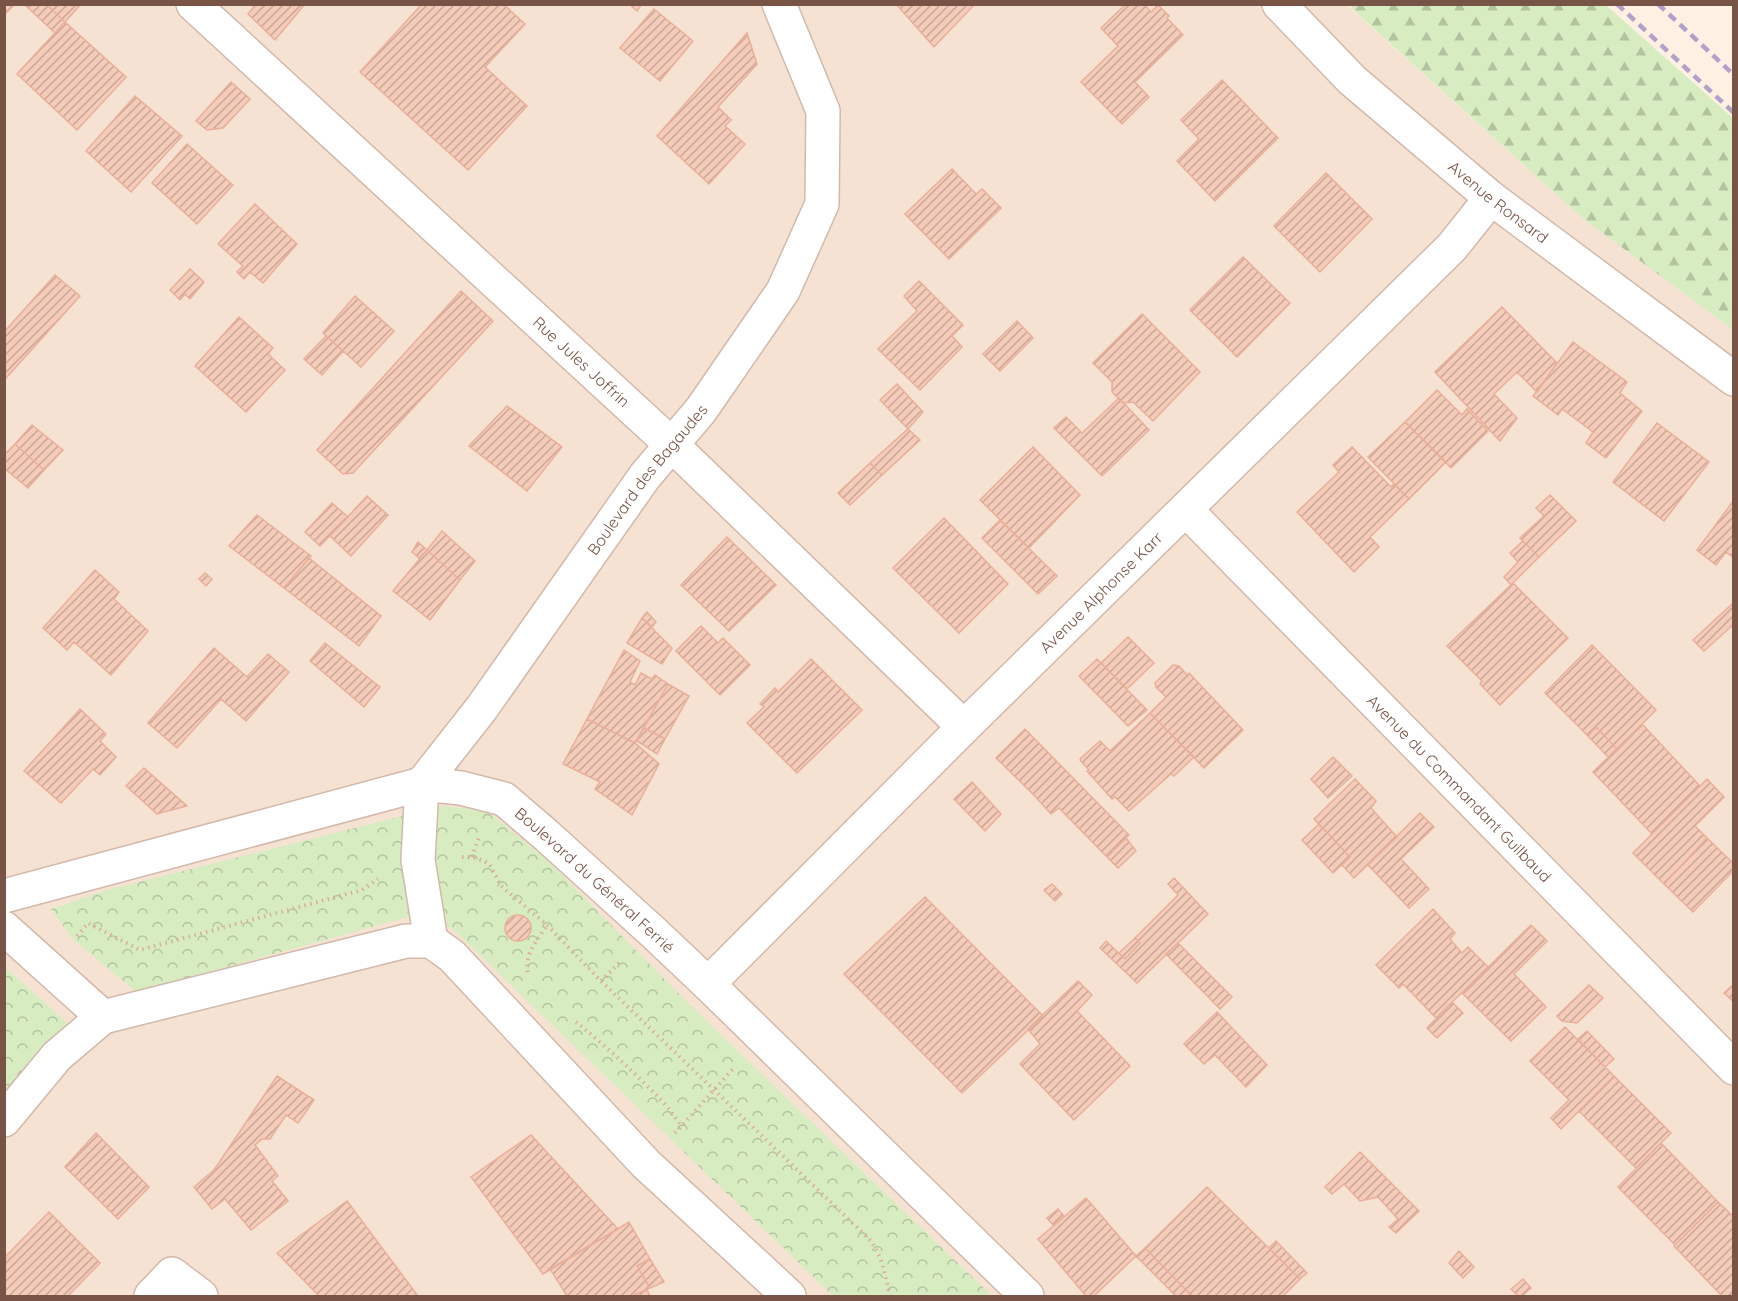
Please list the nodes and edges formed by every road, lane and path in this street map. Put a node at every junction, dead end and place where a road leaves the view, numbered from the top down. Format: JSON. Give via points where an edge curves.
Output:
{"nodes":[{"id":1,"x":193,"y":4,"type":"edge"},
{"id":2,"x":779,"y":4,"type":"edge"},
{"id":3,"x":1279,"y":4,"type":"edge"},
{"id":4,"x":1491,"y":198,"type":"junction"},
{"id":5,"x":1734,"y":379,"type":"edge"},
{"id":6,"x":672,"y":445,"type":"junction"},
{"id":7,"x":1186,"y":510,"type":"junction"},
{"id":8,"x":964,"y":727,"type":"junction"},
{"id":9,"x":422,"y":784,"type":"junction"},
{"id":10,"x":461,"y":857,"type":"dead end"},
{"id":11,"x":382,"y":877,"type":"dead end"},
{"id":12,"x":4,"y":896,"type":"edge"},
{"id":13,"x":547,"y":925,"type":"junction"},
{"id":14,"x":4,"y":928,"type":"edge"},
{"id":15,"x":75,"y":938,"type":"dead end"},
{"id":16,"x":430,"y":940,"type":"junction"},
{"id":17,"x":529,"y":977,"type":"dead end"},
{"id":18,"x":708,"y":984,"type":"junction"},
{"id":19,"x":103,"y":1017,"type":"junction"},
{"id":20,"x":571,"y":1018,"type":"dead end"},
{"id":21,"x":735,"y":1066,"type":"dead end"},
{"id":22,"x":1734,"y":1068,"type":"edge"},
{"id":23,"x":714,"y":1090,"type":"junction"},
{"id":24,"x":4,"y":1120,"type":"edge"},
{"id":25,"x":681,"y":1126,"type":"junction"},
{"id":26,"x":646,"y":1164,"type":"junction"},
{"id":27,"x":151,"y":1296,"type":"edge"},
{"id":28,"x":201,"y":1296,"type":"edge"},
{"id":29,"x":789,"y":1296,"type":"edge"},
{"id":30,"x":890,"y":1296,"type":"edge"},
{"id":31,"x":1027,"y":1296,"type":"edge"}],
"edges":[{"from":1,"to":6,"type":"street","name":"Rue Jules Joffrin"},
{"from":2,"to":6,"type":"street","name":"Boulevard des Bagaudes","via":[[823,111],[822,204],[783,291],[701,410]]},
{"from":3,"to":4,"type":"street","name":"Avenue Ronsard","via":[[1352,80]]},
{"from":4,"to":5,"type":"street","name":"Avenue Ronsard"},
{"from":4,"to":7,"type":"street","name":"Avenue Alphonse Karr","via":[[1452,247]]},
{"from":6,"to":8,"type":"street","name":"Rue Jules Joffrin"},
{"from":6,"to":9,"type":"street","name":"Boulevard des Bagaudes","via":[[645,476],[481,709]]},
{"from":7,"to":8,"type":"street","name":"Avenue Alphonse Karr"},
{"from":7,"to":22,"type":"street","name":"Avenue du Commandant Guilbaud"},
{"from":8,"to":18,"type":"street","name":"Avenue Alphonse Karr"},
{"from":9,"to":12,"type":"street","name":"Boulevard du Général Ferrié"},
{"from":9,"to":16,"type":"street","via":[[418,860]]},
{"from":9,"to":18,"type":"street","name":"Boulevard du Général Ferrié","via":[[461,788],[504,800]]},
{"from":10,"to":13,"type":"path","via":[[484,861],[501,886]]},
{"from":11,"to":15,"type":"path","via":[[362,890],[140,950],[88,923]]},
{"from":13,"to":17,"type":"path","via":[[532,946],[526,965]]},
{"from":13,"to":23,"type":"path"},
{"from":14,"to":19,"type":"street"},
{"from":16,"to":19,"type":"street","via":[[406,941]]},
{"from":16,"to":26,"type":"street","via":[[452,956]]},
{"from":18,"to":31,"type":"street","name":"Boulevard du Général Ferrié"},
{"from":19,"to":24,"type":"street","via":[[57,1056]]},
{"from":20,"to":25,"type":"path","via":[[658,1096]]},
{"from":21,"to":23,"type":"path"},
{"from":23,"to":25,"type":"path"},
{"from":23,"to":30,"type":"path","via":[[876,1247]]},
{"from":25,"to":26,"type":"path"},
{"from":26,"to":29,"type":"street"},
{"from":27,"to":28,"type":"street","via":[[172,1274]]}]}
